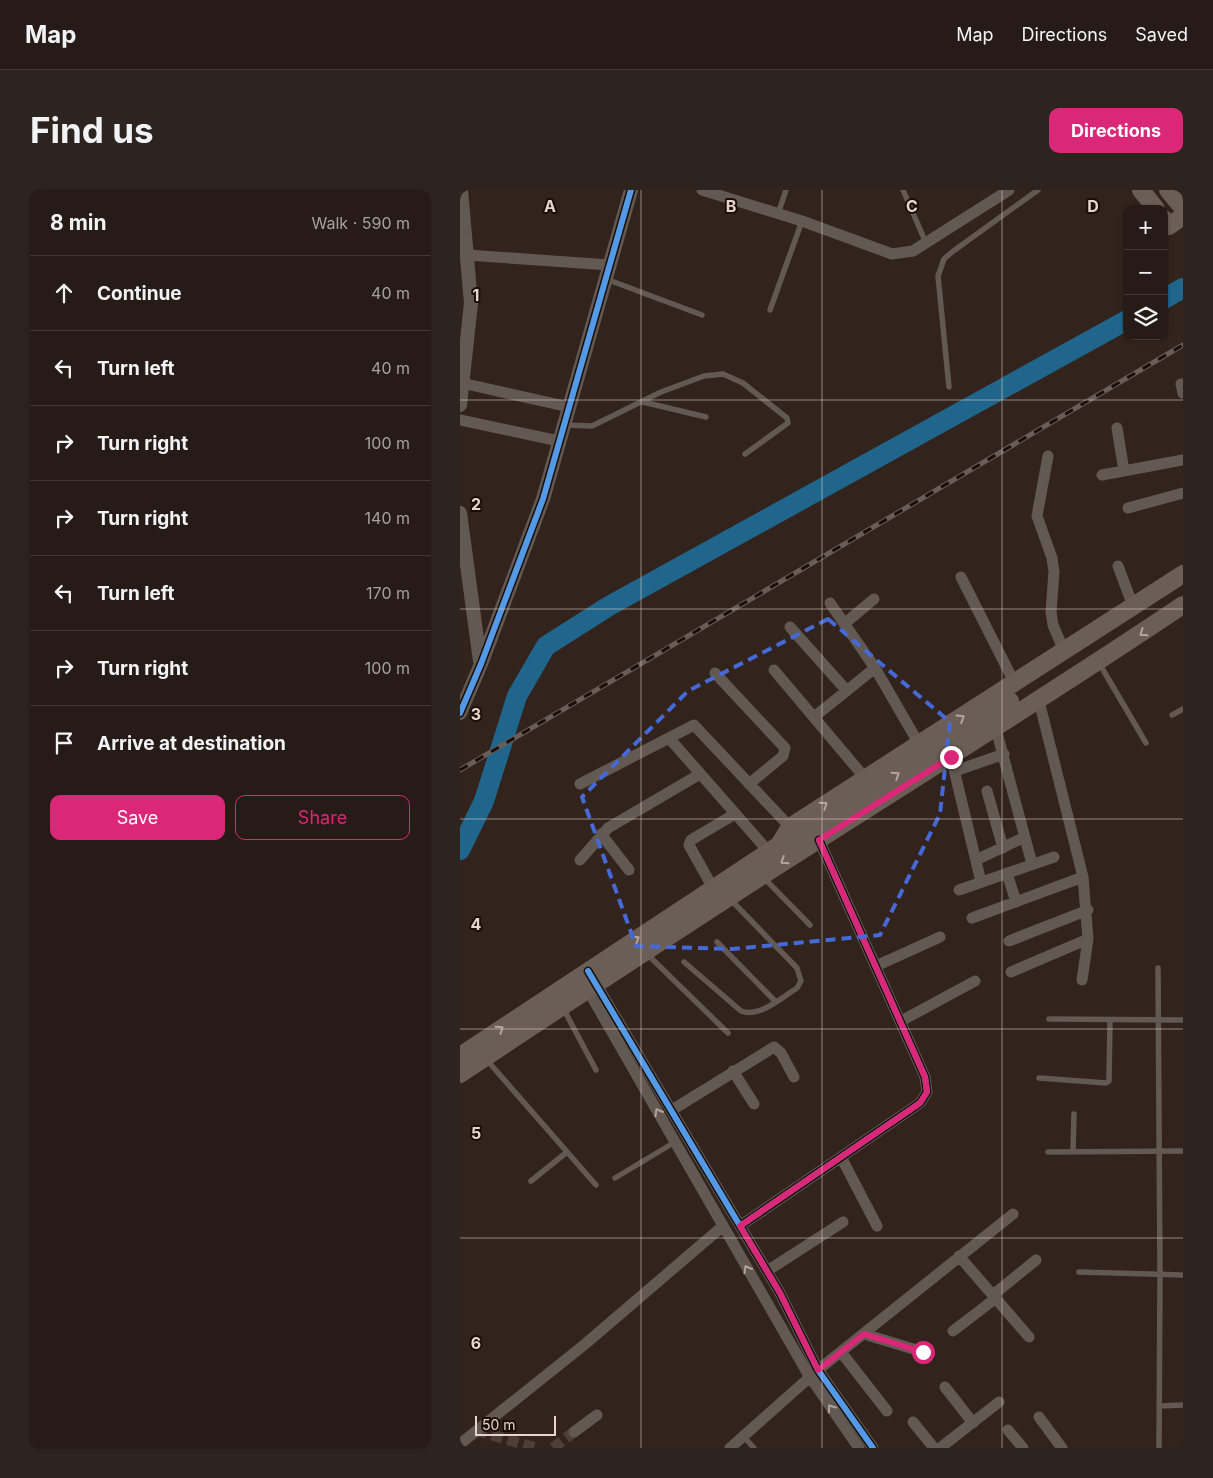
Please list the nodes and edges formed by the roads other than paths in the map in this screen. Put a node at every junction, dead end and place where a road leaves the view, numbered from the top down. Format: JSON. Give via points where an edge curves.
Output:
{"nodes":[{"id":1,"x":631,"y":190,"type":"edge"},
{"id":2,"x":702,"y":190,"type":"edge"},
{"id":3,"x":786,"y":190,"type":"edge"},
{"id":4,"x":903,"y":190,"type":"edge"},
{"id":5,"x":1009,"y":190,"type":"edge"},
{"id":6,"x":1038,"y":190,"type":"edge"},
{"id":7,"x":1141,"y":190,"type":"edge"},
{"id":8,"x":1168,"y":190,"type":"edge"},
{"id":9,"x":461,"y":198,"type":"edge"},
{"id":10,"x":1153,"y":205,"type":"edge"},
{"id":11,"x":1183,"y":208,"type":"edge"},
{"id":12,"x":778,"y":214,"type":"junction"},
{"id":13,"x":1183,"y":216,"type":"edge"},
{"id":14,"x":802,"y":221,"type":"junction"},
{"id":15,"x":1168,"y":225,"type":"edge"},
{"id":16,"x":926,"y":243,"type":"junction"},
{"id":17,"x":467,"y":256,"type":"junction"},
{"id":18,"x":610,"y":265,"type":"junction"},
{"id":19,"x":606,"y":279,"type":"junction"},
{"id":20,"x":770,"y":310,"type":"dead end"},
{"id":21,"x":702,"y":314,"type":"dead end"},
{"id":22,"x":464,"y":334,"type":"edge"},
{"id":23,"x":462,"y":379,"type":"edge"},
{"id":24,"x":950,"y":387,"type":"dead end"},
{"id":25,"x":643,"y":402,"type":"junction"},
{"id":26,"x":460,"y":405,"type":"edge"},
{"id":27,"x":569,"y":407,"type":"junction"},
{"id":28,"x":706,"y":417,"type":"dead end"},
{"id":29,"x":460,"y":420,"type":"edge"},
{"id":30,"x":564,"y":424,"type":"junction"},
{"id":31,"x":1117,"y":428,"type":"dead end"},
{"id":32,"x":559,"y":441,"type":"junction"},
{"id":33,"x":745,"y":454,"type":"dead end"},
{"id":34,"x":1048,"y":456,"type":"dead end"},
{"id":35,"x":1182,"y":459,"type":"edge"},
{"id":36,"x":1124,"y":471,"type":"junction"},
{"id":37,"x":1102,"y":475,"type":"dead end"},
{"id":38,"x":1183,"y":493,"type":"edge"},
{"id":39,"x":1128,"y":508,"type":"dead end"},
{"id":40,"x":460,"y":513,"type":"edge"},
{"id":41,"x":461,"y":530,"type":"edge"},
{"id":42,"x":1118,"y":566,"type":"dead end"},
{"id":43,"x":1183,"y":574,"type":"edge"},
{"id":44,"x":961,"y":577,"type":"dead end"},
{"id":45,"x":1183,"y":587,"type":"edge"},
{"id":46,"x":874,"y":599,"type":"dead end"},
{"id":47,"x":830,"y":603,"type":"dead end"},
{"id":48,"x":1183,"y":605,"type":"edge"},
{"id":49,"x":1133,"y":606,"type":"junction"},
{"id":50,"x":844,"y":624,"type":"junction"},
{"id":51,"x":790,"y":627,"type":"dead end"},
{"id":52,"x":1064,"y":651,"type":"junction"},
{"id":53,"x":1099,"y":662,"type":"junction"},
{"id":54,"x":481,"y":664,"type":"junction"},
{"id":55,"x":875,"y":668,"type":"junction"},
{"id":56,"x":774,"y":670,"type":"dead end"},
{"id":57,"x":715,"y":673,"type":"dead end"},
{"id":58,"x":1015,"y":684,"type":"junction"},
{"id":59,"x":847,"y":691,"type":"junction"},
{"id":60,"x":1039,"y":701,"type":"junction"},
{"id":61,"x":1183,"y":708,"type":"edge"},
{"id":62,"x":460,"y":713,"type":"edge"},
{"id":63,"x":1172,"y":715,"type":"dead end"},
{"id":64,"x":814,"y":717,"type":"junction"},
{"id":65,"x":996,"y":728,"type":"junction"},
{"id":66,"x":669,"y":738,"type":"junction"},
{"id":67,"x":1146,"y":743,"type":"dead end"},
{"id":68,"x":919,"y":744,"type":"junction"},
{"id":69,"x":1004,"y":754,"type":"junction"},
{"id":70,"x":953,"y":764,"type":"junction"},
{"id":71,"x":700,"y":774,"type":"junction"},
{"id":72,"x":865,"y":778,"type":"junction"},
{"id":73,"x":580,"y":784,"type":"dead end"},
{"id":74,"x":749,"y":784,"type":"junction"},
{"id":75,"x":987,"y":790,"type":"dead end"},
{"id":76,"x":736,"y":814,"type":"junction"},
{"id":77,"x":790,"y":827,"type":"junction"},
{"id":78,"x":601,"y":834,"type":"junction"},
{"id":79,"x":1025,"y":837,"type":"junction"},
{"id":80,"x":819,"y":840,"type":"junction"},
{"id":81,"x":774,"y":848,"type":"junction"},
{"id":82,"x":1002,"y":848,"type":"junction"},
{"id":83,"x":1054,"y":856,"type":"dead end"},
{"id":84,"x":580,"y":860,"type":"dead end"},
{"id":85,"x":976,"y":860,"type":"junction"},
{"id":86,"x":1032,"y":864,"type":"junction"},
{"id":87,"x":629,"y":870,"type":"dead end"},
{"id":88,"x":1007,"y":873,"type":"junction"},
{"id":89,"x":762,"y":876,"type":"junction"},
{"id":90,"x":1083,"y":877,"type":"junction"},
{"id":91,"x":981,"y":882,"type":"junction"},
{"id":92,"x":713,"y":888,"type":"junction"},
{"id":93,"x":959,"y":890,"type":"dead end"},
{"id":94,"x":729,"y":898,"type":"junction"},
{"id":95,"x":1016,"y":902,"type":"junction"},
{"id":96,"x":1088,"y":910,"type":"junction"},
{"id":97,"x":972,"y":918,"type":"dead end"},
{"id":98,"x":810,"y":925,"type":"dead end"},
{"id":99,"x":940,"y":937,"type":"dead end"},
{"id":100,"x":1088,"y":939,"type":"junction"},
{"id":101,"x":1009,"y":941,"type":"dead end"},
{"id":102,"x":717,"y":942,"type":"dead end"},
{"id":103,"x":645,"y":952,"type":"junction"},
{"id":104,"x":684,"y":962,"type":"dead end"},
{"id":105,"x":876,"y":966,"type":"junction"},
{"id":106,"x":1158,"y":968,"type":"dead end"},
{"id":107,"x":1011,"y":972,"type":"dead end"},
{"id":108,"x":588,"y":980,"type":"junction"},
{"id":109,"x":1082,"y":980,"type":"dead end"},
{"id":110,"x":975,"y":981,"type":"dead end"},
{"id":111,"x":775,"y":1001,"type":"junction"},
{"id":112,"x":562,"y":1006,"type":"junction"},
{"id":113,"x":1049,"y":1019,"type":"dead end"},
{"id":114,"x":1110,"y":1020,"type":"junction"},
{"id":115,"x":1183,"y":1020,"type":"edge"},
{"id":116,"x":901,"y":1021,"type":"junction"},
{"id":117,"x":1158,"y":1021,"type":"junction"},
{"id":118,"x":728,"y":1033,"type":"dead end"},
{"id":119,"x":460,"y":1056,"type":"edge"},
{"id":120,"x":485,"y":1057,"type":"junction"},
{"id":121,"x":596,"y":1070,"type":"dead end"},
{"id":122,"x":733,"y":1071,"type":"junction"},
{"id":123,"x":460,"y":1074,"type":"edge"},
{"id":124,"x":794,"y":1077,"type":"dead end"},
{"id":125,"x":1039,"y":1078,"type":"dead end"},
{"id":126,"x":754,"y":1104,"type":"dead end"},
{"id":127,"x":672,"y":1110,"type":"junction"},
{"id":128,"x":1074,"y":1114,"type":"dead end"},
{"id":129,"x":675,"y":1142,"type":"junction"},
{"id":130,"x":1159,"y":1151,"type":"junction"},
{"id":131,"x":1183,"y":1151,"type":"edge"},
{"id":132,"x":567,"y":1152,"type":"junction"},
{"id":133,"x":1048,"y":1152,"type":"dead end"},
{"id":134,"x":1073,"y":1152,"type":"junction"},
{"id":135,"x":841,"y":1157,"type":"junction"},
{"id":136,"x":615,"y":1178,"type":"dead end"},
{"id":137,"x":531,"y":1182,"type":"dead end"},
{"id":138,"x":596,"y":1186,"type":"dead end"},
{"id":139,"x":1013,"y":1214,"type":"dead end"},
{"id":140,"x":843,"y":1222,"type":"dead end"},
{"id":141,"x":723,"y":1226,"type":"junction"},
{"id":142,"x":740,"y":1226,"type":"junction"},
{"id":143,"x":877,"y":1226,"type":"dead end"},
{"id":144,"x":959,"y":1256,"type":"junction"},
{"id":145,"x":1036,"y":1260,"type":"dead end"},
{"id":146,"x":767,"y":1271,"type":"junction"},
{"id":147,"x":1078,"y":1272,"type":"dead end"},
{"id":148,"x":1160,"y":1274,"type":"junction"},
{"id":149,"x":1183,"y":1275,"type":"edge"},
{"id":150,"x":994,"y":1297,"type":"junction"},
{"id":151,"x":953,"y":1331,"type":"dead end"},
{"id":152,"x":864,"y":1334,"type":"junction"},
{"id":153,"x":1029,"y":1337,"type":"dead end"},
{"id":154,"x":841,"y":1352,"type":"junction"},
{"id":155,"x":923,"y":1352,"type":"dead end"},
{"id":156,"x":814,"y":1373,"type":"junction"},
{"id":157,"x":945,"y":1387,"type":"dead end"},
{"id":158,"x":999,"y":1402,"type":"dead end"},
{"id":159,"x":1183,"y":1405,"type":"edge"},
{"id":160,"x":1159,"y":1406,"type":"junction"},
{"id":161,"x":887,"y":1411,"type":"dead end"},
{"id":162,"x":597,"y":1415,"type":"dead end"},
{"id":163,"x":1038,"y":1416,"type":"dead end"},
{"id":164,"x":913,"y":1422,"type":"dead end"},
{"id":165,"x":972,"y":1422,"type":"junction"},
{"id":166,"x":1008,"y":1430,"type":"dead end"},
{"id":167,"x":574,"y":1432,"type":"tunnel mouth"},
{"id":168,"x":743,"y":1436,"type":"junction"},
{"id":169,"x":460,"y":1444,"type":"edge"},
{"id":170,"x":730,"y":1448,"type":"edge"},
{"id":171,"x":754,"y":1448,"type":"edge"},
{"id":172,"x":859,"y":1448,"type":"edge"},
{"id":173,"x":873,"y":1448,"type":"edge"},
{"id":174,"x":934,"y":1448,"type":"edge"},
{"id":175,"x":940,"y":1448,"type":"edge"},
{"id":176,"x":1023,"y":1448,"type":"edge"},
{"id":177,"x":1062,"y":1448,"type":"edge"},
{"id":178,"x":1159,"y":1448,"type":"edge"}],
"edges":[{"from":1,"to":18,"type":"street"},
{"from":2,"to":12,"type":"street"},
{"from":3,"to":12,"type":"lane"},
{"from":4,"to":16,"type":"lane"},
{"from":5,"to":16,"type":"street"},
{"from":6,"to":24,"type":"lane","via":[[952,252],[940,266],[938,276]]},
{"from":7,"to":10,"type":"main road"},
{"from":8,"to":11,"type":"main road"},
{"from":9,"to":17,"type":"street"},
{"from":12,"to":14,"type":"street"},
{"from":13,"to":15,"type":"main road"},
{"from":14,"to":16,"type":"street","via":[[892,254],[913,251]]},
{"from":14,"to":20,"type":"lane"},
{"from":17,"to":18,"type":"street"},
{"from":17,"to":22,"type":"street","via":[[471,303]]},
{"from":18,"to":19,"type":"street"},
{"from":19,"to":21,"type":"lane"},
{"from":19,"to":27,"type":"street"},
{"from":22,"to":23,"type":"street"},
{"from":23,"to":26,"type":"street"},
{"from":23,"to":27,"type":"street"},
{"from":25,"to":28,"type":"lane"},
{"from":25,"to":30,"type":"lane","via":[[592,426]]},
{"from":25,"to":33,"type":"lane","via":[[704,376],[723,374],[743,383],[784,414],[788,423]]},
{"from":27,"to":30,"type":"street"},
{"from":29,"to":32,"type":"street"},
{"from":30,"to":32,"type":"street"},
{"from":31,"to":36,"type":"street"},
{"from":32,"to":54,"type":"street","via":[[543,499]]},
{"from":34,"to":52,"type":"street","via":[[1037,516],[1052,558],[1051,612]]},
{"from":35,"to":36,"type":"street"},
{"from":36,"to":37,"type":"street"},
{"from":38,"to":39,"type":"street"},
{"from":40,"to":41,"type":"street"},
{"from":41,"to":54,"type":"street"},
{"from":42,"to":49,"type":"street"},
{"from":43,"to":49,"type":"main road"},
{"from":44,"to":58,"type":"street"},
{"from":81,"to":45,"type":"main road","one_way":true,"via":[[848,809]]},
{"from":46,"to":50,"type":"street"},
{"from":47,"to":50,"type":"street"},
{"from":48,"to":53,"type":"main road","one_way":true},
{"from":49,"to":52,"type":"main road"},
{"from":50,"to":55,"type":"street"},
{"from":51,"to":59,"type":"street"},
{"from":52,"to":58,"type":"main road"},
{"from":53,"to":60,"type":"main road"},
{"from":53,"to":67,"type":"lane"},
{"from":54,"to":62,"type":"street"},
{"from":55,"to":59,"type":"street"},
{"from":55,"to":68,"type":"street"},
{"from":56,"to":64,"type":"street"},
{"from":57,"to":74,"type":"street","via":[[786,748],[783,756]]},
{"from":68,"to":58,"type":"main road","one_way":true},
{"from":59,"to":64,"type":"street"},
{"from":60,"to":65,"type":"main road"},
{"from":60,"to":90,"type":"street"},
{"from":61,"to":63,"type":"lane"},
{"from":64,"to":72,"type":"street"},
{"from":65,"to":69,"type":"street"},
{"from":65,"to":70,"type":"main road"},
{"from":66,"to":71,"type":"street"},
{"from":66,"to":73,"type":"street"},
{"from":66,"to":74,"type":"street","via":[[694,725]]},
{"from":68,"to":72,"type":"main road"},
{"from":69,"to":70,"type":"street"},
{"from":69,"to":79,"type":"street"},
{"from":70,"to":80,"type":"main road"},
{"from":70,"to":85,"type":"street"},
{"from":71,"to":76,"type":"street"},
{"from":71,"to":78,"type":"street"},
{"from":77,"to":72,"type":"main road","one_way":true},
{"from":74,"to":77,"type":"street"},
{"from":75,"to":82,"type":"street"},
{"from":76,"to":81,"type":"street"},
{"from":76,"to":92,"type":"street","via":[[689,844]]},
{"from":77,"to":81,"type":"main road"},
{"from":78,"to":84,"type":"street"},
{"from":78,"to":87,"type":"street"},
{"from":79,"to":82,"type":"street"},
{"from":79,"to":86,"type":"street"},
{"from":80,"to":89,"type":"main road","one_way":true},
{"from":80,"to":105,"type":"street"},
{"from":81,"to":92,"type":"main road"},
{"from":82,"to":85,"type":"street"},
{"from":83,"to":86,"type":"street"},
{"from":85,"to":91,"type":"street"},
{"from":86,"to":88,"type":"street"},
{"from":88,"to":91,"type":"street"},
{"from":88,"to":95,"type":"street"},
{"from":89,"to":94,"type":"main road"},
{"from":89,"to":98,"type":"lane"},
{"from":90,"to":95,"type":"street"},
{"from":90,"to":96,"type":"street"},
{"from":91,"to":93,"type":"street"},
{"from":108,"to":92,"type":"main road","one_way":true},
{"from":94,"to":103,"type":"main road"},
{"from":94,"to":111,"type":"lane","via":[[797,968],[800,981],[797,988]]},
{"from":95,"to":97,"type":"street"},
{"from":96,"to":100,"type":"street"},
{"from":96,"to":101,"type":"street"},
{"from":99,"to":105,"type":"street"},
{"from":100,"to":107,"type":"street"},
{"from":100,"to":109,"type":"street"},
{"from":102,"to":111,"type":"lane"},
{"from":103,"to":108,"type":"main road"},
{"from":103,"to":118,"type":"lane"},
{"from":104,"to":111,"type":"lane","via":[[740,1011],[756,1013]]},
{"from":105,"to":116,"type":"street"},
{"from":106,"to":117,"type":"lane"},
{"from":108,"to":112,"type":"main road"},
{"from":119,"to":108,"type":"main road","one_way":true},
{"from":108,"to":127,"type":"street"},
{"from":129,"to":108,"type":"street","one_way":true},
{"from":110,"to":116,"type":"street"},
{"from":112,"to":120,"type":"main road"},
{"from":112,"to":121,"type":"lane"},
{"from":113,"to":114,"type":"lane"},
{"from":114,"to":117,"type":"lane"},
{"from":114,"to":125,"type":"lane","via":[[1109,1081]]},
{"from":115,"to":117,"type":"lane"},
{"from":116,"to":135,"type":"street","via":[[925,1077],[927,1092],[920,1103]]},
{"from":117,"to":130,"type":"lane"},
{"from":120,"to":123,"type":"main road"},
{"from":120,"to":132,"type":"lane"},
{"from":122,"to":124,"type":"street","via":[[774,1047]]},
{"from":122,"to":126,"type":"street"},
{"from":122,"to":127,"type":"street"},
{"from":127,"to":142,"type":"street"},
{"from":128,"to":134,"type":"lane"},
{"from":129,"to":136,"type":"lane"},
{"from":129,"to":141,"type":"street"},
{"from":130,"to":131,"type":"lane"},
{"from":130,"to":134,"type":"lane"},
{"from":130,"to":148,"type":"lane"},
{"from":132,"to":137,"type":"lane"},
{"from":132,"to":138,"type":"lane"},
{"from":133,"to":134,"type":"lane"},
{"from":135,"to":142,"type":"street"},
{"from":135,"to":143,"type":"street"},
{"from":139,"to":144,"type":"street"},
{"from":140,"to":146,"type":"street"},
{"from":156,"to":141,"type":"street","one_way":true},
{"from":141,"to":169,"type":"street","via":[[584,1345]]},
{"from":142,"to":146,"type":"street"},
{"from":144,"to":150,"type":"street"},
{"from":144,"to":152,"type":"street"},
{"from":145,"to":150,"type":"street"},
{"from":146,"to":156,"type":"street"},
{"from":147,"to":148,"type":"lane"},
{"from":148,"to":149,"type":"lane"},
{"from":148,"to":160,"type":"lane"},
{"from":150,"to":151,"type":"street"},
{"from":150,"to":153,"type":"street"},
{"from":152,"to":154,"type":"street"},
{"from":152,"to":155,"type":"street"},
{"from":154,"to":156,"type":"street"},
{"from":154,"to":161,"type":"street"},
{"from":156,"to":168,"type":"street"},
{"from":172,"to":156,"type":"street","one_way":true},
{"from":156,"to":173,"type":"street"},
{"from":157,"to":165,"type":"street"},
{"from":158,"to":165,"type":"street"},
{"from":159,"to":160,"type":"lane"},
{"from":160,"to":178,"type":"lane"},
{"from":162,"to":167,"type":"street"},
{"from":163,"to":177,"type":"street"},
{"from":164,"to":174,"type":"street"},
{"from":165,"to":175,"type":"street"},
{"from":166,"to":176,"type":"street"},
{"from":168,"to":170,"type":"street"},
{"from":168,"to":171,"type":"lane"}]}
